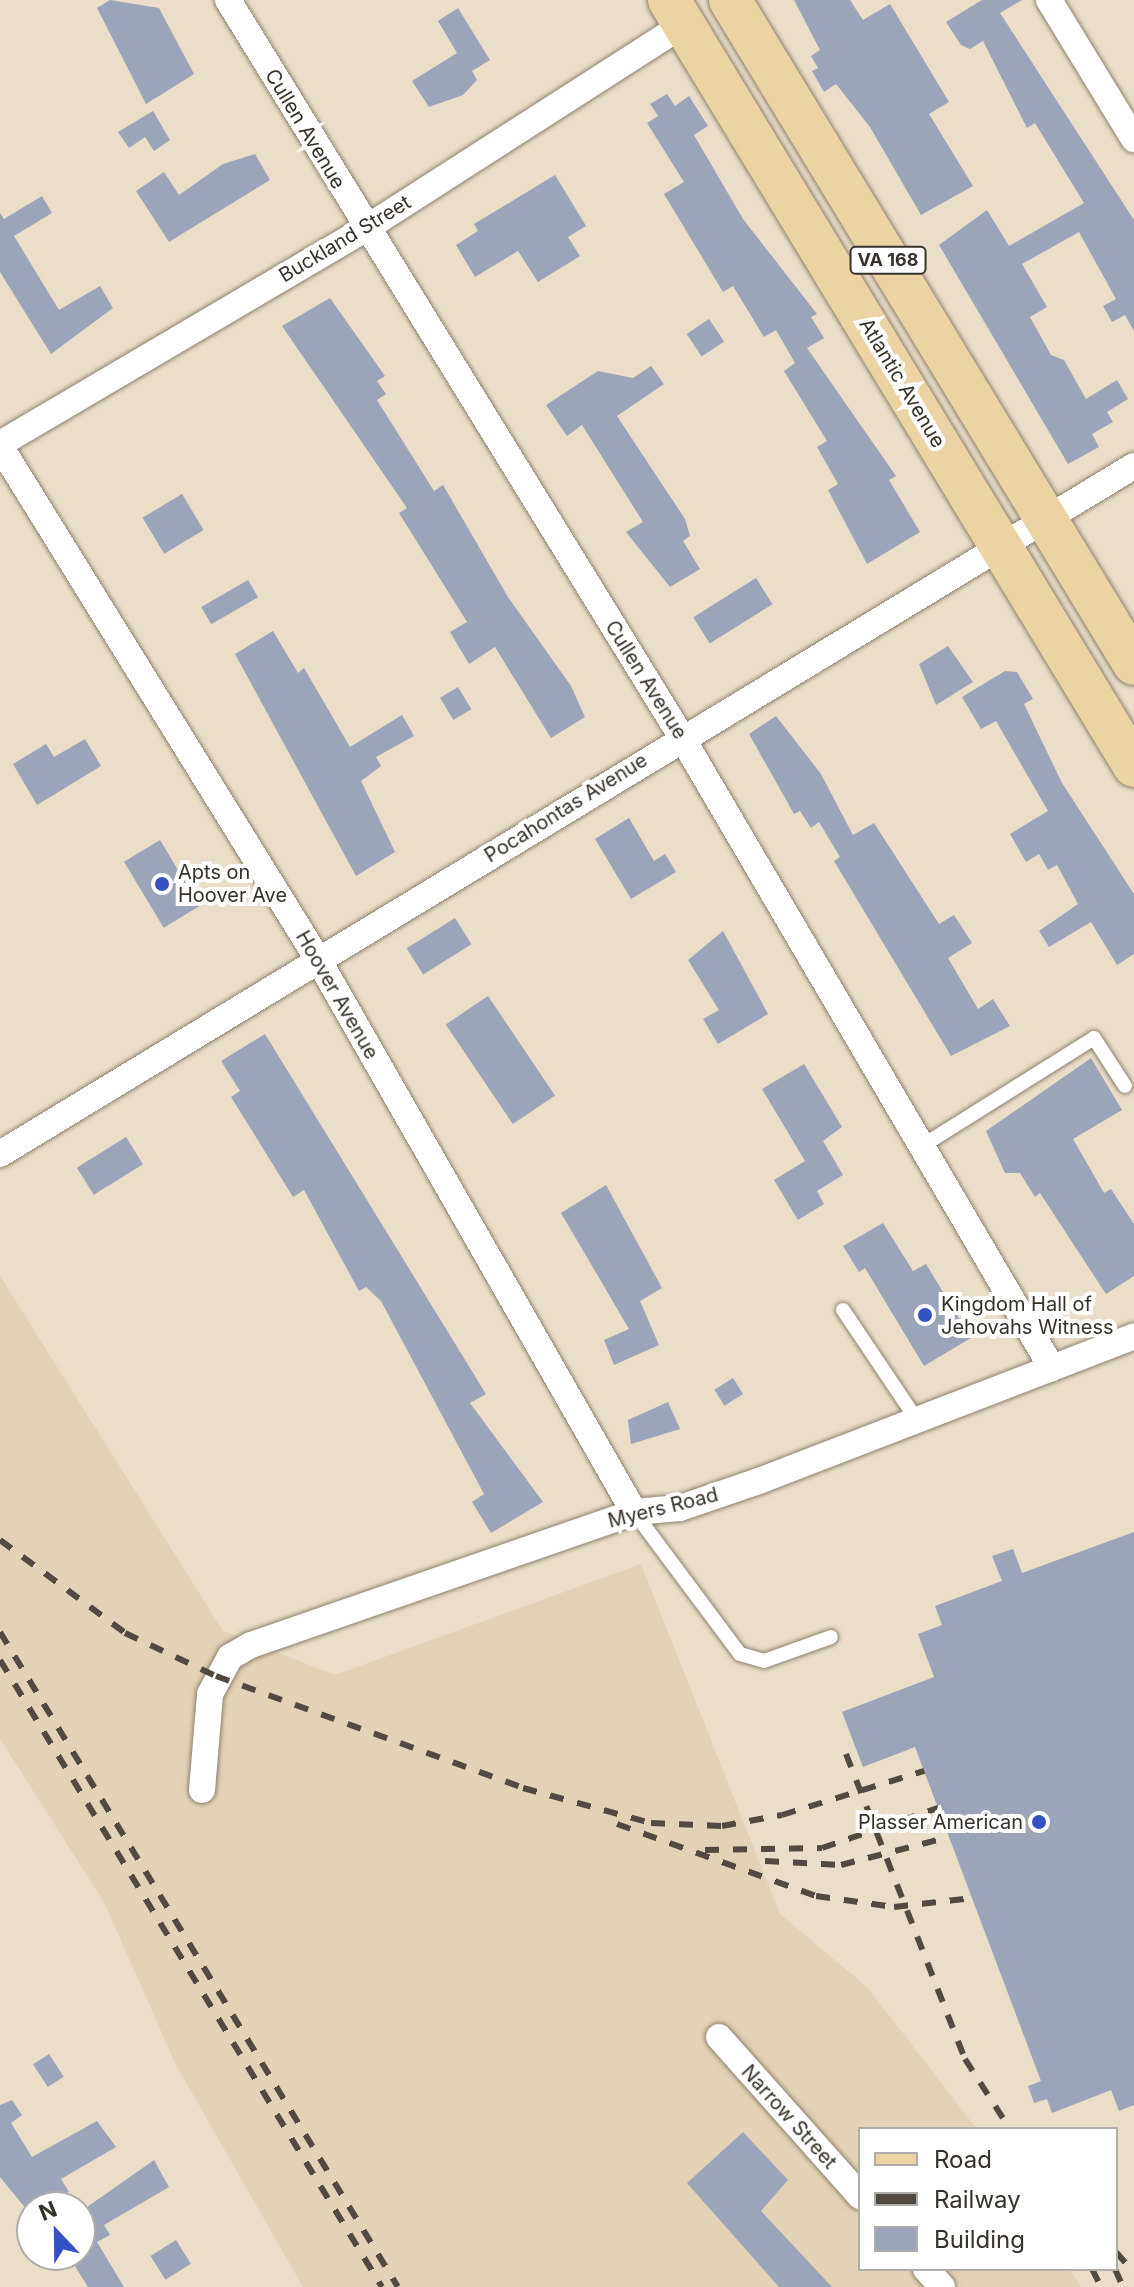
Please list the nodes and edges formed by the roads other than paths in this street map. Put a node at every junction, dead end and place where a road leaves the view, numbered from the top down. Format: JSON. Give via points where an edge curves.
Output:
{"nodes":[{"id":1,"x":228,"y":0,"type":"edge"},
{"id":2,"x":730,"y":0,"type":"edge"},
{"id":3,"x":1049,"y":0,"type":"edge"},
{"id":4,"x":677,"y":12,"type":"edge"},
{"id":5,"x":1134,"y":139,"type":"edge"},
{"id":6,"x":365,"y":229,"type":"junction"},
{"id":7,"x":0,"y":445,"type":"edge"},
{"id":8,"x":1134,"y":466,"type":"edge"},
{"id":9,"x":1046,"y":521,"type":"junction"},
{"id":10,"x":1002,"y":547,"type":"junction"},
{"id":11,"x":1134,"y":664,"type":"edge"},
{"id":12,"x":681,"y":736,"type":"junction"},
{"id":13,"x":1134,"y":766,"type":"edge"},
{"id":14,"x":319,"y":961,"type":"junction"},
{"id":15,"x":1125,"y":1086,"type":"dead end"},
{"id":16,"x":922,"y":1146,"type":"junction"},
{"id":17,"x":0,"y":1154,"type":"edge"},
{"id":18,"x":843,"y":1310,"type":"dead end"},
{"id":19,"x":1134,"y":1336,"type":"edge"},
{"id":20,"x":1052,"y":1368,"type":"junction"},
{"id":21,"x":917,"y":1420,"type":"junction"},
{"id":22,"x":634,"y":1512,"type":"junction"},
{"id":23,"x":831,"y":1637,"type":"dead end"},
{"id":24,"x":202,"y":1790,"type":"dead end"},
{"id":25,"x":719,"y":2037,"type":"dead end"},
{"id":26,"x":858,"y":2194,"type":"edge"},
{"id":27,"x":928,"y":2271,"type":"edge"},
{"id":28,"x":942,"y":2287,"type":"edge"}],
"edges":[{"from":1,"to":6,"type":"street","name":"Cullen Avenue"},
{"from":2,"to":9,"type":"main road","number":"VA 168"},
{"from":3,"to":5,"type":"street"},
{"from":4,"to":6,"type":"street","name":"Buckland Street"},
{"from":4,"to":10,"type":"main road","name":"Atlantic Avenue","number":"VA 168"},
{"from":6,"to":7,"type":"street","name":"Buckland Street"},
{"from":6,"to":12,"type":"street","name":"Cullen Avenue"},
{"from":7,"to":14,"type":"street","name":"Hoover Avenue"},
{"from":8,"to":9,"type":"street","name":"Pocahontas Avenue"},
{"from":9,"to":10,"type":"street","name":"Pocahontas Avenue"},
{"from":9,"to":11,"type":"main road","number":"VA 168"},
{"from":10,"to":12,"type":"street","name":"Pocahontas Avenue"},
{"from":10,"to":13,"type":"main road","name":"Atlantic Avenue","number":"VA 168"},
{"from":12,"to":14,"type":"street","name":"Pocahontas Avenue"},
{"from":12,"to":16,"type":"street","name":"Cullen Avenue"},
{"from":14,"to":17,"type":"street","name":"Pocahontas Avenue"},
{"from":14,"to":22,"type":"street","name":"Hoover Avenue"},
{"from":15,"to":16,"type":"lane","via":[[1094,1038]]},
{"from":16,"to":20,"type":"street","name":"Cullen Avenue"},
{"from":18,"to":21,"type":"lane"},
{"from":19,"to":20,"type":"street","name":"Myers Road"},
{"from":20,"to":21,"type":"street","name":"Myers Road"},
{"from":21,"to":22,"type":"street","name":"Myers Road","via":[[680,1508]]},
{"from":22,"to":23,"type":"lane","via":[[740,1654],[764,1661]]},
{"from":22,"to":24,"type":"street","name":"Myers Road","via":[[230,1657],[210,1694]]},
{"from":25,"to":26,"type":"street","name":"Narrow Street"},
{"from":27,"to":28,"type":"street"}]}
